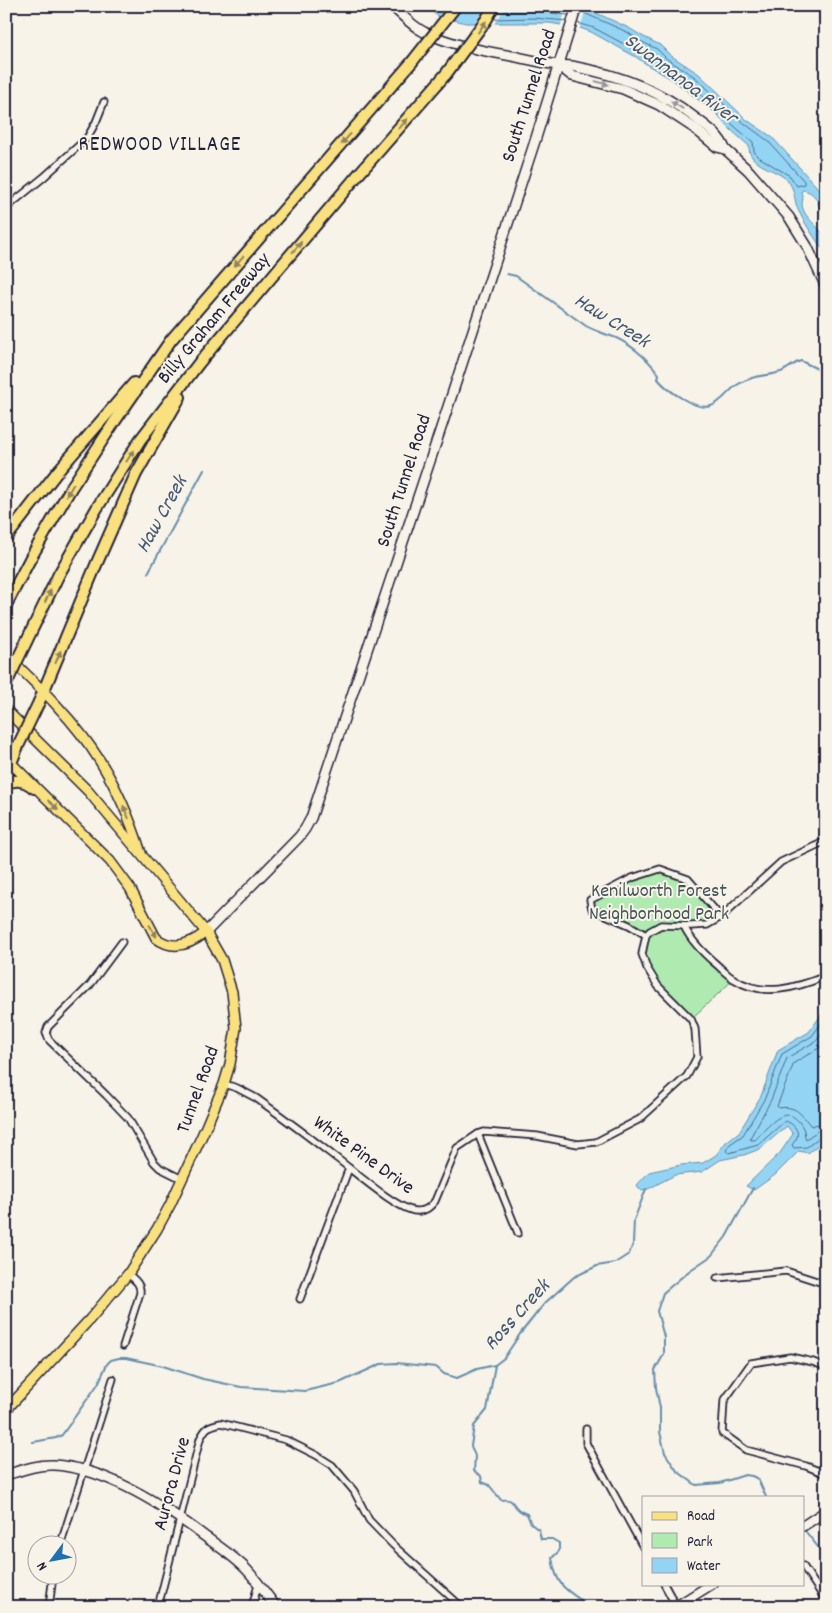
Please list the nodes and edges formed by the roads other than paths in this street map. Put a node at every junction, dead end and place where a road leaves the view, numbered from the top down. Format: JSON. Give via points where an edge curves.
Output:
{"nodes":[{"id":1,"x":392,"y":6,"type":"edge"},
{"id":2,"x":456,"y":6,"type":"edge"},
{"id":3,"x":494,"y":6,"type":"edge"},
{"id":4,"x":577,"y":6,"type":"edge"},
{"id":5,"x":558,"y":65,"type":"junction"},
{"id":6,"x":104,"y":102,"type":"dead end"},
{"id":7,"x":6,"y":208,"type":"edge"},
{"id":8,"x":826,"y":287,"type":"edge"},
{"id":9,"x":171,"y":340,"type":"junction"},
{"id":10,"x":199,"y":363,"type":"junction"},
{"id":11,"x":6,"y":538,"type":"edge"},
{"id":12,"x":6,"y":605,"type":"edge"},
{"id":13,"x":6,"y":655,"type":"edge"},
{"id":14,"x":6,"y":684,"type":"edge"},
{"id":15,"x":44,"y":691,"type":"junction"},
{"id":16,"x":6,"y":710,"type":"edge"},
{"id":17,"x":9,"y":760,"type":"edge"},
{"id":18,"x":6,"y":775,"type":"edge"},
{"id":19,"x":6,"y":784,"type":"edge"},
{"id":20,"x":34,"y":788,"type":"junction"},
{"id":21,"x":826,"y":841,"type":"edge"},
{"id":22,"x":143,"y":858,"type":"junction"},
{"id":23,"x":721,"y":917,"type":"junction"},
{"id":24,"x":684,"y":926,"type":"junction"},
{"id":25,"x":206,"y":932,"type":"junction"},
{"id":26,"x":646,"y":935,"type":"junction"},
{"id":27,"x":122,"y":942,"type":"dead end"},
{"id":28,"x":826,"y":976,"type":"edge"},
{"id":29,"x":224,"y":1084,"type":"junction"},
{"id":30,"x":478,"y":1134,"type":"junction"},
{"id":31,"x":349,"y":1168,"type":"junction"},
{"id":32,"x":182,"y":1179,"type":"junction"},
{"id":33,"x":518,"y":1233,"type":"dead end"},
{"id":34,"x":128,"y":1274,"type":"junction"},
{"id":35,"x":717,"y":1278,"type":"dead end"},
{"id":36,"x":826,"y":1284,"type":"edge"},
{"id":37,"x":300,"y":1299,"type":"dead end"},
{"id":38,"x":123,"y":1346,"type":"dead end"},
{"id":39,"x":826,"y":1367,"type":"edge"},
{"id":40,"x":113,"y":1379,"type":"dead end"},
{"id":41,"x":6,"y":1410,"type":"edge"},
{"id":42,"x":586,"y":1429,"type":"dead end"},
{"id":43,"x":83,"y":1470,"type":"junction"},
{"id":44,"x":826,"y":1474,"type":"edge"},
{"id":45,"x":6,"y":1475,"type":"edge"},
{"id":46,"x":826,"y":1511,"type":"edge"},
{"id":47,"x":181,"y":1518,"type":"junction"},
{"id":48,"x":804,"y":1525,"type":"edge"},
{"id":49,"x":63,"y":1536,"type":"edge"},
{"id":50,"x":642,"y":1545,"type":"edge"},
{"id":51,"x":804,"y":1568,"type":"edge"},
{"id":52,"x":258,"y":1585,"type":"junction"},
{"id":53,"x":52,"y":1586,"type":"edge"},
{"id":54,"x":665,"y":1586,"type":"edge"},
{"id":55,"x":709,"y":1586,"type":"edge"},
{"id":56,"x":826,"y":1601,"type":"edge"},
{"id":57,"x":686,"y":1604,"type":"edge"},
{"id":58,"x":49,"y":1607,"type":"edge"},
{"id":59,"x":158,"y":1607,"type":"edge"},
{"id":60,"x":252,"y":1607,"type":"edge"},
{"id":61,"x":276,"y":1607,"type":"edge"},
{"id":62,"x":462,"y":1607,"type":"edge"},
{"id":63,"x":676,"y":1607,"type":"edge"}],
"edges":[{"from":1,"to":5,"type":"main road","via":[[424,32],[442,39]]},
{"from":2,"to":9,"type":"highway","name":"Billy Graham Freeway","one_way":true,"bridge":true,"via":[[412,62]]},
{"from":10,"to":3,"type":"highway","name":"Billy Graham Freeway","one_way":true,"bridge":true,"via":[[446,74]]},
{"from":4,"to":5,"type":"main road","name":"South Tunnel Road"},
{"from":5,"to":8,"type":"main road","via":[[572,76],[623,89],[659,105],[690,124],[717,147],[725,149],[749,170],[789,217]]},
{"from":5,"to":25,"type":"main road","name":"South Tunnel Road","via":[[311,818],[299,837]]},
{"from":6,"to":7,"type":"street","via":[[87,138]]},
{"from":9,"to":11,"type":"highway","via":[[58,471]]},
{"from":9,"to":12,"type":"highway","name":"Billy Graham Freeway","one_way":true,"via":[[71,488]]},
{"from":14,"to":10,"type":"highway","name":"Billy Graham Freeway","one_way":true,"bridge":true,"via":[[59,574],[97,508],[140,440]]},
{"from":15,"to":10,"type":"highway","one_way":true,"via":[[136,474]]},
{"from":13,"to":15,"type":"main road"},
{"from":15,"to":17,"type":"highway","bridge":true},
{"from":22,"to":15,"type":"main road","one_way":true,"via":[[116,790],[100,762]]},
{"from":16,"to":22,"type":"main road","name":"Tunnel Road","via":[[88,791]]},
{"from":17,"to":18,"type":"highway"},
{"from":17,"to":20,"type":"main road"},
{"from":19,"to":20,"type":"highway","via":[[21,781]]},
{"from":20,"to":25,"type":"main road","one_way":true,"via":[[115,867],[156,938],[177,946],[189,943]]},
{"from":21,"to":23,"type":"street","via":[[781,862]]},
{"from":22,"to":25,"type":"main road","name":"Tunnel Road"},
{"from":23,"to":24,"type":"street","via":[[707,925]]},
{"from":23,"to":26,"type":"street","via":[[688,879],[660,868],[632,878],[590,900],[592,909]]},
{"from":24,"to":26,"type":"street","via":[[661,925]]},
{"from":24,"to":28,"type":"street","via":[[701,951],[734,979],[760,989],[784,989]]},
{"from":25,"to":29,"type":"main road","name":"Tunnel Road","via":[[222,960],[234,1002],[236,1028]]},
{"from":26,"to":30,"type":"street","via":[[642,954],[647,968],[658,986],[691,1019],[695,1029],[697,1057],[687,1076],[640,1119],[596,1142],[578,1144],[537,1136]]},
{"from":27,"to":32,"type":"street","via":[[90,985],[48,1027],[46,1033],[49,1040],[128,1118],[154,1162]]},
{"from":29,"to":31,"type":"street","name":"White Pine Drive","via":[[256,1098]]},
{"from":29,"to":32,"type":"main road","name":"Tunnel Road"},
{"from":30,"to":31,"type":"street","name":"White Pine Drive","via":[[457,1148],[435,1201],[422,1211],[403,1207]]},
{"from":30,"to":33,"type":"street"},
{"from":31,"to":37,"type":"street"},
{"from":32,"to":34,"type":"main road","name":"Tunnel Road","via":[[157,1229]]},
{"from":34,"to":38,"type":"street","via":[[141,1288]]},
{"from":34,"to":41,"type":"main road","name":"Tunnel Road"},
{"from":35,"to":36,"type":"street","via":[[786,1271]]},
{"from":39,"to":44,"type":"street","via":[[790,1357],[751,1363],[724,1401],[722,1433],[746,1450]]},
{"from":40,"to":43,"type":"street"},
{"from":42,"to":50,"type":"street","via":[[586,1443]]},
{"from":43,"to":45,"type":"main road","via":[[45,1465]]},
{"from":43,"to":47,"type":"main road","via":[[135,1491]]},
{"from":43,"to":49,"type":"street"},
{"from":46,"to":48,"type":"main road"},
{"from":47,"to":52,"type":"main road","via":[[233,1557]]},
{"from":47,"to":59,"type":"street","name":"Aurora Drive"},
{"from":47,"to":62,"type":"street","name":"Aurora Drive","via":[[205,1429],[221,1423],[286,1440],[332,1465],[354,1491],[369,1520]]},
{"from":51,"to":56,"type":"street"},
{"from":52,"to":60,"type":"street"},
{"from":52,"to":61,"type":"main road"},
{"from":53,"to":58,"type":"street"},
{"from":54,"to":63,"type":"street"},
{"from":55,"to":57,"type":"main road"},
{"from":57,"to":63,"type":"main road"}]}
